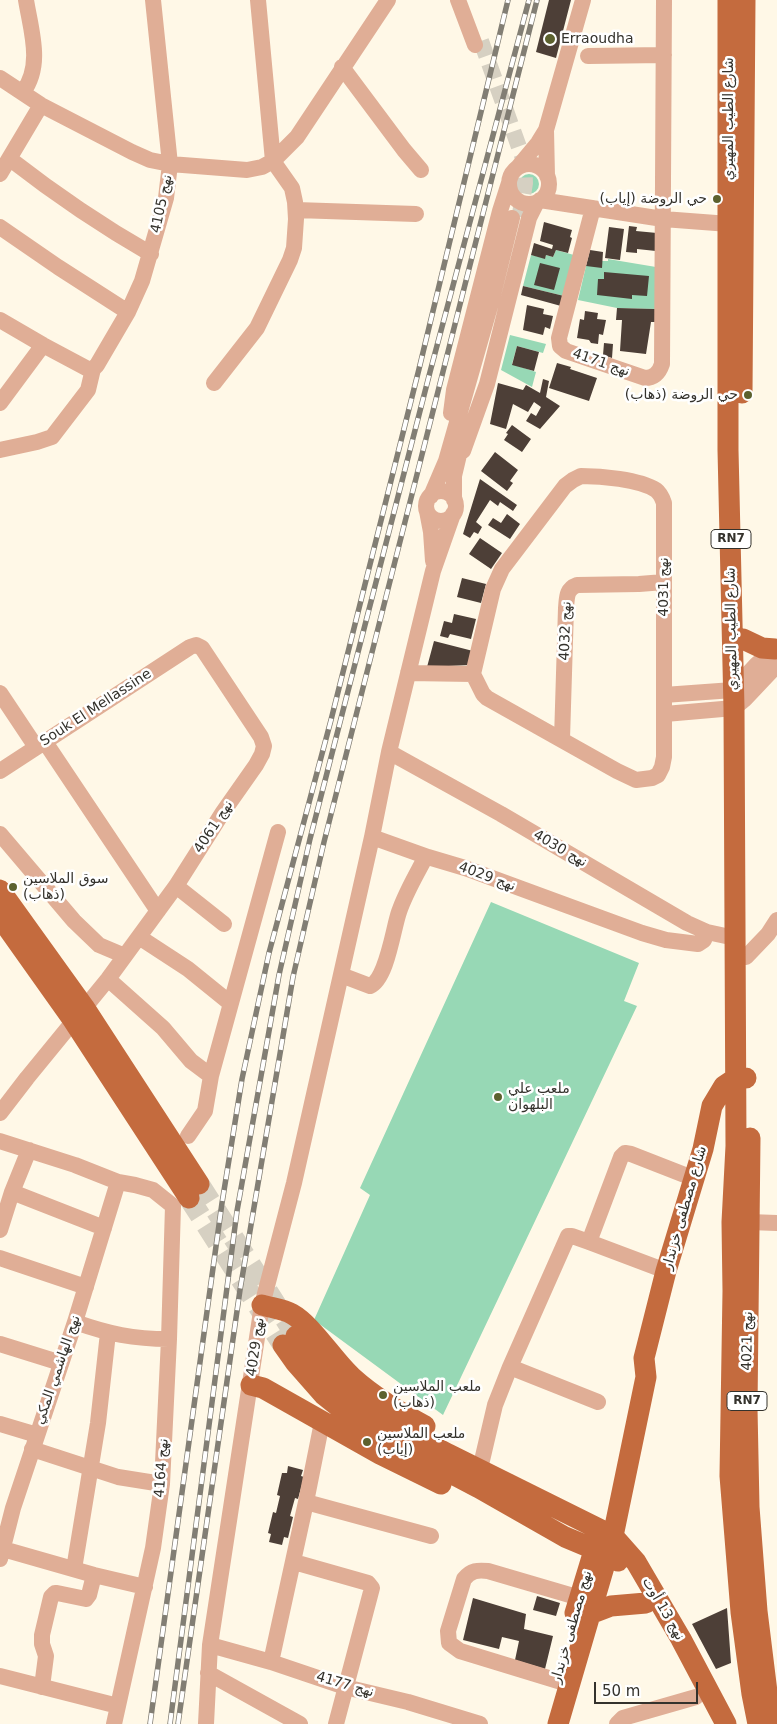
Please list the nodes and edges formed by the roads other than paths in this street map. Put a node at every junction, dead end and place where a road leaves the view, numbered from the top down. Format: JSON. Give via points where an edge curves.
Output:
{"nodes":[{"id":1,"x":26,"y":0,"type":"edge"},
{"id":2,"x":153,"y":0,"type":"edge"},
{"id":3,"x":258,"y":0,"type":"edge"},
{"id":4,"x":388,"y":0,"type":"edge"},
{"id":5,"x":458,"y":0,"type":"edge"},
{"id":6,"x":466,"y":0,"type":"edge"},
{"id":7,"x":583,"y":0,"type":"edge"},
{"id":8,"x":664,"y":0,"type":"edge"},
{"id":9,"x":728,"y":0,"type":"edge"},
{"id":10,"x":745,"y":0,"type":"edge"},
{"id":11,"x":664,"y":55,"type":"junction"},
{"id":12,"x":588,"y":56,"type":"dead end"},
{"id":13,"x":342,"y":67,"type":"junction"},
{"id":14,"x":0,"y":78,"type":"edge"},
{"id":15,"x":23,"y":92,"type":"junction"},
{"id":16,"x":42,"y":105,"type":"junction"},
{"id":17,"x":546,"y":130,"type":"junction"},
{"id":18,"x":10,"y":159,"type":"junction"},
{"id":19,"x":273,"y":161,"type":"junction"},
{"id":20,"x":170,"y":164,"type":"junction"},
{"id":21,"x":518,"y":167,"type":"junction"},
{"id":22,"x":421,"y":170,"type":"dead end"},
{"id":23,"x":0,"y":174,"type":"edge"},
{"id":24,"x":548,"y":180,"type":"junction"},
{"id":25,"x":509,"y":183,"type":"junction"},
{"id":26,"x":538,"y":201,"type":"junction"},
{"id":27,"x":560,"y":203,"type":"junction"},
{"id":28,"x":593,"y":208,"type":"junction"},
{"id":29,"x":296,"y":210,"type":"junction"},
{"id":30,"x":416,"y":214,"type":"dead end"},
{"id":31,"x":663,"y":219,"type":"junction"},
{"id":32,"x":729,"y":224,"type":"junction"},
{"id":33,"x":0,"y":227,"type":"edge"},
{"id":34,"x":151,"y":254,"type":"junction"},
{"id":35,"x":128,"y":312,"type":"junction"},
{"id":36,"x":0,"y":320,"type":"edge"},
{"id":37,"x":43,"y":345,"type":"junction"},
{"id":38,"x":95,"y":367,"type":"junction"},
{"id":39,"x":214,"y":383,"type":"dead end"},
{"id":40,"x":0,"y":403,"type":"edge"},
{"id":41,"x":0,"y":450,"type":"edge"},
{"id":42,"x":446,"y":461,"type":"junction"},
{"id":43,"x":454,"y":476,"type":"junction"},
{"id":44,"x":429,"y":503,"type":"junction"},
{"id":45,"x":454,"y":507,"type":"junction"},
{"id":46,"x":433,"y":571,"type":"junction"},
{"id":47,"x":664,"y":582,"type":"junction"},
{"id":48,"x":743,"y":639,"type":"junction"},
{"id":49,"x":192,"y":646,"type":"joint"},
{"id":50,"x":776,"y":654,"type":"edge"},
{"id":51,"x":408,"y":673,"type":"junction"},
{"id":52,"x":473,"y":674,"type":"junction"},
{"id":53,"x":0,"y":693,"type":"edge"},
{"id":54,"x":739,"y":694,"type":"junction"},
{"id":55,"x":664,"y":695,"type":"junction"},
{"id":56,"x":665,"y":714,"type":"junction"},
{"id":57,"x":562,"y":739,"type":"junction"},
{"id":58,"x":41,"y":745,"type":"junction"},
{"id":59,"x":389,"y":752,"type":"junction"},
{"id":60,"x":0,"y":770,"type":"edge"},
{"id":61,"x":278,"y":832,"type":"dead end"},
{"id":62,"x":0,"y":834,"type":"edge"},
{"id":63,"x":372,"y":837,"type":"junction"},
{"id":64,"x":428,"y":857,"type":"junction"},
{"id":65,"x":176,"y":886,"type":"junction"},
{"id":66,"x":0,"y":890,"type":"edge"},
{"id":67,"x":158,"y":911,"type":"junction"},
{"id":68,"x":0,"y":917,"type":"edge"},
{"id":69,"x":777,"y":920,"type":"edge"},
{"id":70,"x":224,"y":924,"type":"dead end"},
{"id":71,"x":707,"y":932,"type":"junction"},
{"id":72,"x":139,"y":937,"type":"junction"},
{"id":73,"x":735,"y":938,"type":"junction"},
{"id":74,"x":125,"y":956,"type":"junction"},
{"id":75,"x":746,"y":957,"type":"junction"},
{"id":76,"x":341,"y":976,"type":"junction"},
{"id":77,"x":108,"y":979,"type":"junction"},
{"id":78,"x":230,"y":1003,"type":"junction"},
{"id":79,"x":79,"y":1014,"type":"junction"},
{"id":80,"x":210,"y":1076,"type":"junction"},
{"id":81,"x":742,"y":1078,"type":"junction"},
{"id":82,"x":0,"y":1113,"type":"edge"},
{"id":83,"x":188,"y":1136,"type":"dead end"},
{"id":84,"x":0,"y":1141,"type":"edge"},
{"id":85,"x":29,"y":1150,"type":"junction"},
{"id":86,"x":694,"y":1178,"type":"junction"},
{"id":87,"x":118,"y":1182,"type":"junction"},
{"id":88,"x":12,"y":1192,"type":"junction"},
{"id":89,"x":187,"y":1196,"type":"junction"},
{"id":90,"x":748,"y":1222,"type":"junction"},
{"id":91,"x":777,"y":1223,"type":"edge"},
{"id":92,"x":104,"y":1228,"type":"junction"},
{"id":93,"x":0,"y":1230,"type":"edge"},
{"id":94,"x":589,"y":1242,"type":"junction"},
{"id":95,"x":0,"y":1258,"type":"edge"},
{"id":96,"x":666,"y":1270,"type":"junction"},
{"id":97,"x":86,"y":1287,"type":"junction"},
{"id":98,"x":262,"y":1305,"type":"junction"},
{"id":99,"x":75,"y":1322,"type":"junction"},
{"id":100,"x":108,"y":1333,"type":"junction"},
{"id":101,"x":169,"y":1338,"type":"junction"},
{"id":102,"x":0,"y":1344,"type":"edge"},
{"id":103,"x":61,"y":1364,"type":"junction"},
{"id":104,"x":510,"y":1367,"type":"junction"},
{"id":105,"x":251,"y":1385,"type":"junction"},
{"id":106,"x":598,"y":1402,"type":"dead end"},
{"id":107,"x":322,"y":1422,"type":"junction"},
{"id":108,"x":0,"y":1424,"type":"edge"},
{"id":109,"x":34,"y":1442,"type":"junction"},
{"id":110,"x":481,"y":1463,"type":"junction"},
{"id":111,"x":91,"y":1468,"type":"junction"},
{"id":112,"x":162,"y":1484,"type":"junction"},
{"id":113,"x":306,"y":1502,"type":"junction"},
{"id":114,"x":7,"y":1506,"type":"edge"},
{"id":115,"x":544,"y":1524,"type":"junction"},
{"id":116,"x":571,"y":1524,"type":"junction"},
{"id":117,"x":431,"y":1536,"type":"dead end"},
{"id":118,"x":604,"y":1542,"type":"junction"},
{"id":119,"x":1,"y":1554,"type":"edge"},
{"id":120,"x":294,"y":1562,"type":"junction"},
{"id":121,"x":74,"y":1569,"type":"junction"},
{"id":122,"x":94,"y":1575,"type":"junction"},
{"id":123,"x":145,"y":1587,"type":"junction"},
{"id":124,"x":646,"y":1603,"type":"junction"},
{"id":125,"x":585,"y":1606,"type":"junction"},
{"id":126,"x":210,"y":1645,"type":"junction"},
{"id":127,"x":271,"y":1662,"type":"junction"},
{"id":128,"x":208,"y":1673,"type":"junction"},
{"id":129,"x":0,"y":1676,"type":"edge"},
{"id":130,"x":562,"y":1683,"type":"junction"},
{"id":131,"x":42,"y":1687,"type":"junction"},
{"id":132,"x":345,"y":1687,"type":"junction"},
{"id":133,"x":696,"y":1697,"type":"junction"},
{"id":134,"x":118,"y":1706,"type":"junction"},
{"id":135,"x":438,"y":1718,"type":"edge"},
{"id":136,"x":114,"y":1724,"type":"edge"},
{"id":137,"x":206,"y":1724,"type":"edge"},
{"id":138,"x":300,"y":1724,"type":"edge"},
{"id":139,"x":336,"y":1724,"type":"edge"},
{"id":140,"x":480,"y":1724,"type":"edge"},
{"id":141,"x":545,"y":1724,"type":"edge"},
{"id":142,"x":558,"y":1724,"type":"edge"},
{"id":143,"x":617,"y":1724,"type":"edge"},
{"id":144,"x":711,"y":1724,"type":"edge"},
{"id":145,"x":726,"y":1724,"type":"edge"},
{"id":146,"x":758,"y":1724,"type":"edge"},
{"id":147,"x":773,"y":1724,"type":"edge"}],
"edges":[{"from":1,"to":15,"type":"street","via":[[34,67]]},
{"from":2,"to":20,"type":"street","name":"نهج 4105"},
{"from":3,"to":19,"type":"street"},
{"from":4,"to":13,"type":"street"},
{"from":5,"to":6,"type":"street","via":[[478,43]]},
{"from":7,"to":17,"type":"street"},
{"from":8,"to":11,"type":"street"},
{"from":9,"to":32,"type":"main road","name":"شارع الطيب المهيري","number":"RN7"},
{"from":10,"to":48,"type":"main road","name":"شارع الطيب المهيري","number":"RN7"},
{"from":11,"to":12,"type":"street"},
{"from":11,"to":31,"type":"street"},
{"from":13,"to":19,"type":"street","via":[[297,136]]},
{"from":13,"to":22,"type":"street"},
{"from":14,"to":15,"type":"street"},
{"from":15,"to":16,"type":"street"},
{"from":16,"to":18,"type":"street"},
{"from":16,"to":20,"type":"street","via":[[132,152]]},
{"from":17,"to":21,"type":"street"},
{"from":17,"to":24,"type":"street"},
{"from":18,"to":23,"type":"street"},
{"from":18,"to":34,"type":"street","via":[[64,199]]},
{"from":19,"to":20,"type":"street","via":[[247,170]]},
{"from":19,"to":29,"type":"street","via":[[292,188]]},
{"from":20,"to":34,"type":"street","name":"نهج 4105","via":[[166,198]]},
{"from":21,"to":24,"type":"street","via":[[531,164],[543,171]]},
{"from":21,"to":25,"type":"street"},
{"from":24,"to":26,"type":"street","via":[[545,196]]},
{"from":24,"to":27,"type":"street"},
{"from":25,"to":26,"type":"street","via":[[516,200],[528,204]]},
{"from":25,"to":42,"type":"street","via":[[454,390]]},
{"from":26,"to":27,"type":"street"},
{"from":26,"to":43,"type":"street","via":[[529,218],[487,384]]},
{"from":27,"to":28,"type":"street"},
{"from":28,"to":31,"type":"street"},
{"from":28,"to":31,"type":"street","name":"نهج 4171","via":[[560,346],[566,351],[645,378],[654,376],[662,364]]},
{"from":29,"to":30,"type":"street"},
{"from":29,"to":39,"type":"street","via":[[294,248],[290,260],[257,328]]},
{"from":31,"to":32,"type":"street"},
{"from":32,"to":54,"type":"main road","name":"شارع الطيب المهيري","number":"RN7","via":[[728,450]]},
{"from":33,"to":35,"type":"street"},
{"from":34,"to":35,"type":"street","name":"نهج 4105"},
{"from":35,"to":38,"type":"street","name":"نهج 4105"},
{"from":36,"to":37,"type":"street"},
{"from":37,"to":38,"type":"street","via":[[84,368]]},
{"from":37,"to":40,"type":"street"},
{"from":38,"to":41,"type":"street","name":"نهج 4105","via":[[88,390],[52,437]]},
{"from":42,"to":43,"type":"street","via":[[515,219]]},
{"from":42,"to":44,"type":"street"},
{"from":43,"to":45,"type":"street"},
{"from":44,"to":45,"type":"street","via":[[438,492],[442,492],[447,493]]},
{"from":44,"to":45,"type":"street","via":[[433,518],[437,520],[446,520]]},
{"from":44,"to":46,"type":"street"},
{"from":45,"to":46,"type":"street"},
{"from":46,"to":51,"type":"street","name":"نهج 4029"},
{"from":47,"to":52,"type":"street","name":"نهج 4031","via":[[664,503],[657,490],[616,478],[581,476],[565,486],[502,569],[493,589]]},
{"from":47,"to":55,"type":"street","name":"نهج 4031"},
{"from":47,"to":57,"type":"street","name":"نهج 4032","via":[[577,585],[570,589],[566,608]]},
{"from":48,"to":50,"type":"main road"},
{"from":48,"to":54,"type":"main road","name":"شارع الطيب المهيري","number":"RN7"},
{"from":49,"to":58,"type":"street","name":"Souk El Mellassine"},
{"from":49,"to":65,"type":"street","name":"نهج 4061","via":[[202,648],[264,746],[256,765]]},
{"from":50,"to":54,"type":"street"},
{"from":50,"to":54,"type":"street","via":[[757,664]]},
{"from":51,"to":52,"type":"street"},
{"from":51,"to":59,"type":"street","name":"نهج 4029"},
{"from":52,"to":57,"type":"street","name":"نهج 4031","via":[[487,698]]},
{"from":53,"to":58,"type":"street"},
{"from":54,"to":55,"type":"street"},
{"from":54,"to":56,"type":"street"},
{"from":54,"to":73,"type":"main road","name":"شارع الطيب المهيري","number":"RN7"},
{"from":54,"to":75,"type":"main road","name":"شارع الطيب المهيري","number":"RN7"},
{"from":55,"to":56,"type":"street","name":"نهج 4031"},
{"from":56,"to":57,"type":"street","name":"نهج 4031","via":[[662,767],[658,775],[644,780],[636,780],[617,771]]},
{"from":58,"to":60,"type":"street","name":"Souk El Mellassine"},
{"from":58,"to":67,"type":"street"},
{"from":59,"to":63,"type":"street","name":"نهج 4029"},
{"from":59,"to":71,"type":"street","name":"نهج 4030"},
{"from":61,"to":78,"type":"street"},
{"from":62,"to":74,"type":"street","via":[[74,921],[99,945]]},
{"from":63,"to":64,"type":"street"},
{"from":63,"to":76,"type":"street","name":"نهج 4029"},
{"from":64,"to":71,"type":"street","name":"نهج 4029","via":[[666,940],[698,944]]},
{"from":64,"to":76,"type":"street","via":[[399,912],[377,980],[370,986]]},
{"from":65,"to":67,"type":"street","name":"نهج 4061"},
{"from":65,"to":70,"type":"street"},
{"from":66,"to":79,"type":"main road"},
{"from":67,"to":72,"type":"street","name":"نهج 4061"},
{"from":68,"to":79,"type":"main road"},
{"from":69,"to":75,"type":"street"},
{"from":71,"to":73,"type":"street","name":"نهج 4030"},
{"from":72,"to":74,"type":"street","name":"نهج 4061"},
{"from":72,"to":78,"type":"street","via":[[188,969]]},
{"from":73,"to":81,"type":"main road","name":"شارع الطيب المهيري","number":"RN7"},
{"from":74,"to":77,"type":"street","name":"نهج 4061"},
{"from":75,"to":81,"type":"main road","name":"شارع الطيب المهيري","number":"RN7"},
{"from":76,"to":98,"type":"street","name":"نهج 4029","via":[[294,1183]]},
{"from":77,"to":79,"type":"street","name":"نهج 4061"},
{"from":77,"to":80,"type":"street"},
{"from":78,"to":80,"type":"street"},
{"from":79,"to":82,"type":"street","name":"نهج 4061"},
{"from":79,"to":89,"type":"main road"},
{"from":80,"to":83,"type":"street","via":[[205,1111]]},
{"from":81,"to":86,"type":"main road","name":"شارع مصطفى خزندار","via":[[724,1086],[712,1106]]},
{"from":81,"to":90,"type":"main road","name":"نهج 4021","number":"RN7","via":[[750,1151]]},
{"from":81,"to":146,"type":"main road","name":"نهج 4021","number":"RN7","via":[[732,1222],[730,1476],[741,1612]]},
{"from":84,"to":85,"type":"street"},
{"from":85,"to":87,"type":"street"},
{"from":85,"to":88,"type":"street"},
{"from":86,"to":94,"type":"street","via":[[625,1154],[621,1157]]},
{"from":86,"to":96,"type":"main road","name":"شارع مصطفى خزندار"},
{"from":87,"to":89,"type":"street"},
{"from":87,"to":92,"type":"street","name":"نهج الهاشمي المكي"},
{"from":88,"to":92,"type":"street"},
{"from":88,"to":93,"type":"street"},
{"from":89,"to":101,"type":"street","name":"نهج 4164"},
{"from":90,"to":91,"type":"street"},
{"from":90,"to":147,"type":"main road","name":"نهج 4021","number":"RN7","via":[[749,1507],[757,1611]]},
{"from":92,"to":97,"type":"street","name":"نهج الهاشمي المكي"},
{"from":94,"to":96,"type":"street"},
{"from":94,"to":104,"type":"street","via":[[572,1236],[566,1238]]},
{"from":95,"to":97,"type":"street"},
{"from":96,"to":118,"type":"main road","name":"شارع مصطفى خزندار","via":[[644,1358],[646,1377]]},
{"from":97,"to":99,"type":"street","name":"نهج الهاشمي المكي"},
{"from":98,"to":105,"type":"street","name":"نهج 4029"},
{"from":98,"to":110,"type":"main road","via":[[299,1319],[351,1376],[378,1398]]},
{"from":99,"to":100,"type":"street"},
{"from":99,"to":103,"type":"street","name":"نهج الهاشمي المكي"},
{"from":100,"to":101,"type":"street","via":[[145,1339]]},
{"from":100,"to":111,"type":"street"},
{"from":101,"to":112,"type":"street","name":"نهج 4164"},
{"from":102,"to":103,"type":"street"},
{"from":103,"to":109,"type":"street","name":"نهج الهاشمي المكي"},
{"from":104,"to":106,"type":"street"},
{"from":104,"to":110,"type":"street","via":[[495,1405]]},
{"from":105,"to":107,"type":"main road","via":[[263,1388]]},
{"from":105,"to":126,"type":"street","name":"نهج 4029"},
{"from":107,"to":113,"type":"street"},
{"from":107,"to":115,"type":"main road","via":[[484,1506]]},
{"from":108,"to":109,"type":"street"},
{"from":109,"to":111,"type":"street"},
{"from":109,"to":114,"type":"street","name":"نهج الهاشمي المكي"},
{"from":110,"to":115,"type":"main road","via":[[390,1424],[338,1388],[290,1341],[304,1373],[324,1395],[359,1422]]},
{"from":110,"to":116,"type":"main road"},
{"from":111,"to":112,"type":"street","via":[[118,1477]]},
{"from":111,"to":121,"type":"street"},
{"from":112,"to":123,"type":"street","name":"نهج 4164"},
{"from":113,"to":117,"type":"street"},
{"from":113,"to":120,"type":"street"},
{"from":114,"to":119,"type":"street","name":"نهج الهاشمي المكي"},
{"from":115,"to":116,"type":"main road"},
{"from":116,"to":118,"type":"main road","name":"نهج 13 أوت"},
{"from":118,"to":124,"type":"main road"},
{"from":118,"to":125,"type":"main road","name":"نهج مصطفى خزندار"},
{"from":118,"to":145,"type":"main road","name":"نهج 13 أوت","via":[[629,1552]]},
{"from":119,"to":121,"type":"street"},
{"from":120,"to":127,"type":"street"},
{"from":120,"to":132,"type":"street","via":[[370,1584],[372,1591]]},
{"from":121,"to":122,"type":"street"},
{"from":122,"to":123,"type":"street"},
{"from":122,"to":131,"type":"street","via":[[86,1599],[57,1593],[51,1597],[42,1636],[46,1656]]},
{"from":123,"to":134,"type":"street","name":"نهج 4164"},
{"from":124,"to":125,"type":"main road"},
{"from":124,"to":133,"type":"main road"},
{"from":125,"to":130,"type":"main road","name":"نهج مصطفى خزندار","via":[[562,1656]]},
{"from":125,"to":130,"type":"street","via":[[478,1570],[464,1579],[448,1631],[449,1643],[460,1651]]},
{"from":126,"to":127,"type":"street","name":"نهج 4177"},
{"from":126,"to":128,"type":"street","name":"نهج 4029"},
{"from":127,"to":132,"type":"street","name":"نهج 4177"},
{"from":128,"to":137,"type":"street","name":"نهج 4029"},
{"from":128,"to":138,"type":"street"},
{"from":129,"to":131,"type":"street"},
{"from":130,"to":141,"type":"main road","name":"نهج مصطفى خزندار"},
{"from":130,"to":142,"type":"main road","name":"نهج مصطفى خزندار"},
{"from":131,"to":134,"type":"street"},
{"from":132,"to":135,"type":"street","name":"نهج 4177","via":[[408,1702]]},
{"from":132,"to":139,"type":"street"},
{"from":133,"to":143,"type":"street","via":[[623,1718]]},
{"from":133,"to":144,"type":"main road"},
{"from":134,"to":136,"type":"street","name":"نهج 4164"},
{"from":135,"to":140,"type":"street","name":"نهج 4177"}]}
